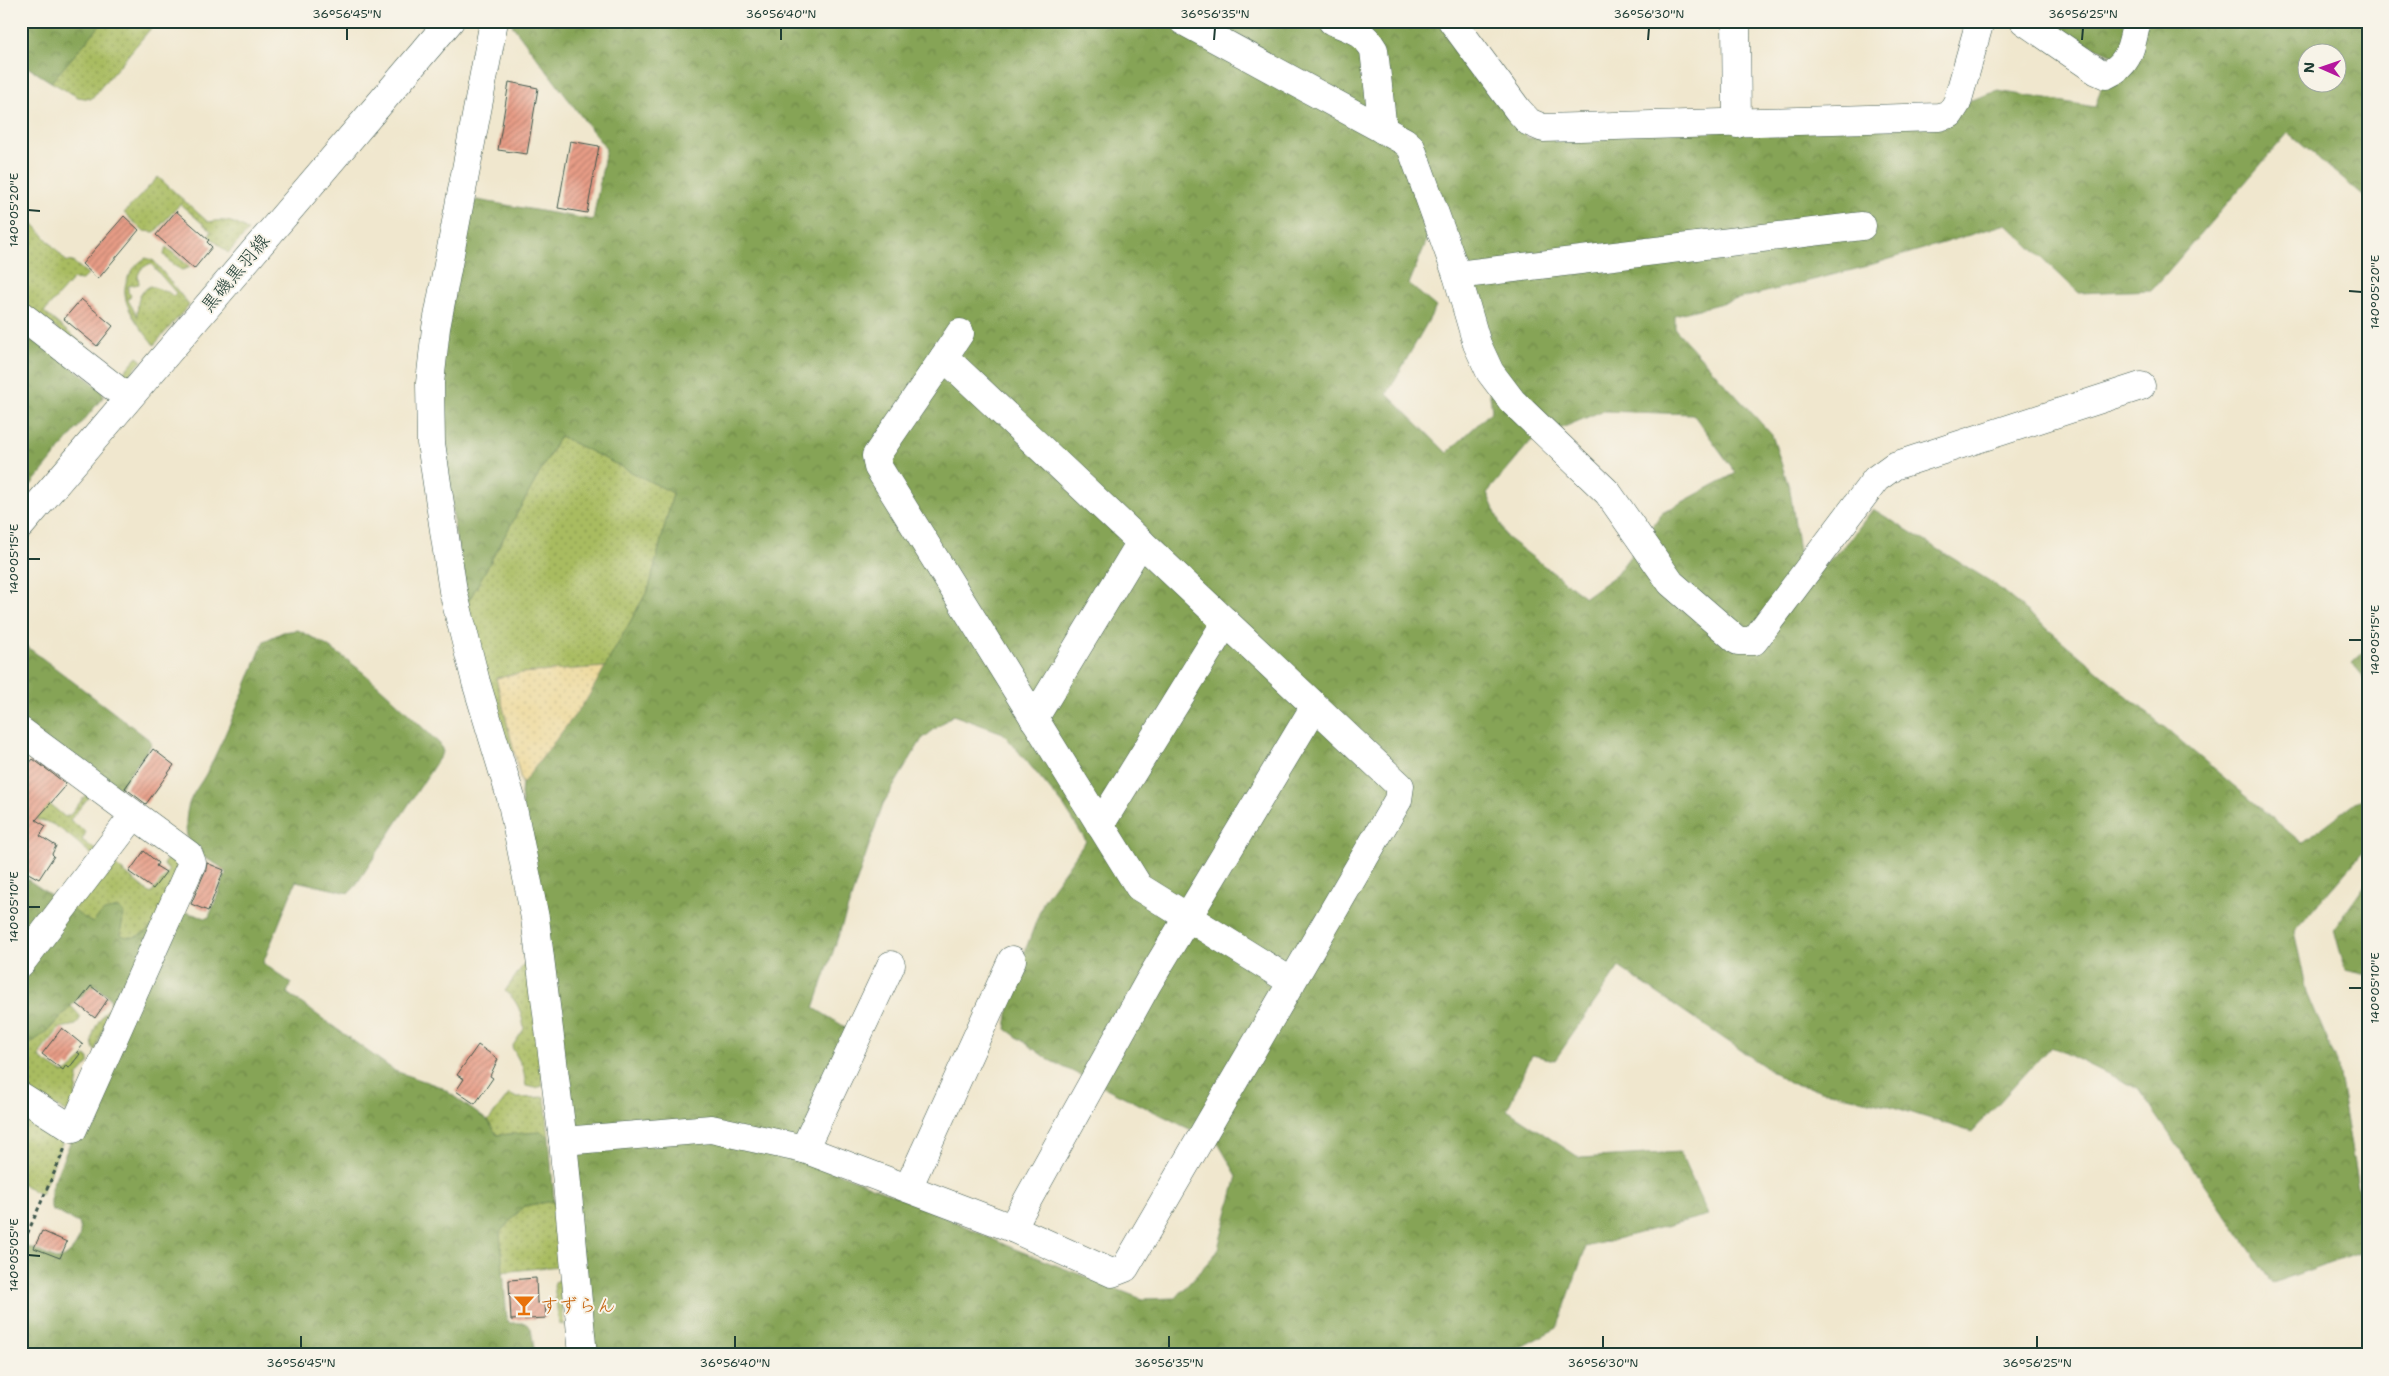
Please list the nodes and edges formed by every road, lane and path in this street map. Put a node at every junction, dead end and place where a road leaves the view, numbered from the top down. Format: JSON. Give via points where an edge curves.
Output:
{"nodes":[{"id":1,"x":450,"y":21,"type":"edge"},
{"id":2,"x":494,"y":21,"type":"edge"},
{"id":3,"x":1183,"y":21,"type":"edge"},
{"id":4,"x":1332,"y":21,"type":"edge"},
{"id":5,"x":1452,"y":21,"type":"edge"},
{"id":6,"x":1736,"y":21,"type":"edge"},
{"id":7,"x":1980,"y":21,"type":"edge"},
{"id":8,"x":2024,"y":21,"type":"edge"},
{"id":9,"x":2137,"y":21,"type":"edge"},
{"id":10,"x":1738,"y":124,"type":"junction"},
{"id":11,"x":1383,"y":130,"type":"junction"},
{"id":12,"x":1862,"y":226,"type":"dead end"},
{"id":13,"x":1457,"y":274,"type":"junction"},
{"id":14,"x":21,"y":315,"type":"edge"},
{"id":15,"x":960,"y":333,"type":"dead end"},
{"id":16,"x":944,"y":357,"type":"junction"},
{"id":17,"x":2141,"y":386,"type":"dead end"},
{"id":18,"x":128,"y":398,"type":"junction"},
{"id":19,"x":21,"y":525,"type":"edge"},
{"id":20,"x":1141,"y":542,"type":"junction"},
{"id":21,"x":1226,"y":622,"type":"junction"},
{"id":22,"x":1315,"y":706,"type":"junction"},
{"id":23,"x":1034,"y":719,"type":"junction"},
{"id":24,"x":24,"y":738,"type":"edge"},
{"id":25,"x":134,"y":815,"type":"junction"},
{"id":26,"x":1100,"y":825,"type":"junction"},
{"id":27,"x":1188,"y":919,"type":"junction"},
{"id":28,"x":1012,"y":960,"type":"dead end"},
{"id":29,"x":21,"y":963,"type":"edge"},
{"id":30,"x":891,"y":965,"type":"dead end"},
{"id":31,"x":1292,"y":982,"type":"junction"},
{"id":32,"x":21,"y":1096,"type":"edge"},
{"id":33,"x":73,"y":1129,"type":"junction"},
{"id":34,"x":563,"y":1141,"type":"junction"},
{"id":35,"x":804,"y":1149,"type":"junction"},
{"id":36,"x":908,"y":1188,"type":"junction"},
{"id":37,"x":1012,"y":1228,"type":"junction"},
{"id":38,"x":21,"y":1248,"type":"edge"},
{"id":39,"x":583,"y":1355,"type":"edge"}],
"edges":[{"from":1,"to":18,"type":"street","name":"黒磯黒羽線"},
{"from":2,"to":34,"type":"street","via":[[436,328],[430,383],[431,443],[453,590],[522,847],[535,918]]},
{"from":3,"to":11,"type":"street"},
{"from":4,"to":11,"type":"street","via":[[1356,30],[1368,39],[1374,50]]},
{"from":5,"to":10,"type":"street","via":[[1518,110],[1529,122],[1543,128]]},
{"from":6,"to":10,"type":"street"},
{"from":7,"to":10,"type":"street","via":[[1958,104],[1950,114]]},
{"from":8,"to":9,"type":"street","via":[[2097,72],[2106,74],[2119,69],[2127,59]]},
{"from":11,"to":13,"type":"street","via":[[1411,147]]},
{"from":12,"to":13,"type":"street"},
{"from":13,"to":17,"type":"street","via":[[1477,344],[1490,372],[1512,401],[1608,493],[1671,583],[1738,641],[1754,642],[1876,480],[1894,466]]},
{"from":14,"to":18,"type":"street"},
{"from":15,"to":16,"type":"street"},
{"from":16,"to":20,"type":"street"},
{"from":16,"to":23,"type":"street","via":[[876,456],[878,468]]},
{"from":18,"to":19,"type":"street","name":"黒磯黒羽線"},
{"from":20,"to":21,"type":"street"},
{"from":20,"to":23,"type":"street"},
{"from":21,"to":22,"type":"street"},
{"from":21,"to":26,"type":"street"},
{"from":22,"to":27,"type":"street"},
{"from":22,"to":31,"type":"street","via":[[1400,786],[1398,800]]},
{"from":23,"to":26,"type":"street"},
{"from":24,"to":25,"type":"street"},
{"from":25,"to":29,"type":"street"},
{"from":25,"to":33,"type":"street","via":[[189,855],[192,864]]},
{"from":26,"to":27,"type":"street","via":[[1139,886]]},
{"from":27,"to":31,"type":"street"},
{"from":27,"to":37,"type":"street","via":[[1148,983]]},
{"from":28,"to":36,"type":"street"},
{"from":30,"to":35,"type":"street"},
{"from":31,"to":37,"type":"street","via":[[1125,1268],[1112,1272]]},
{"from":32,"to":33,"type":"street"},
{"from":33,"to":38,"type":"path"},
{"from":34,"to":35,"type":"street","via":[[711,1129]]},
{"from":34,"to":39,"type":"street"},
{"from":35,"to":36,"type":"street"},
{"from":36,"to":37,"type":"street"}]}
